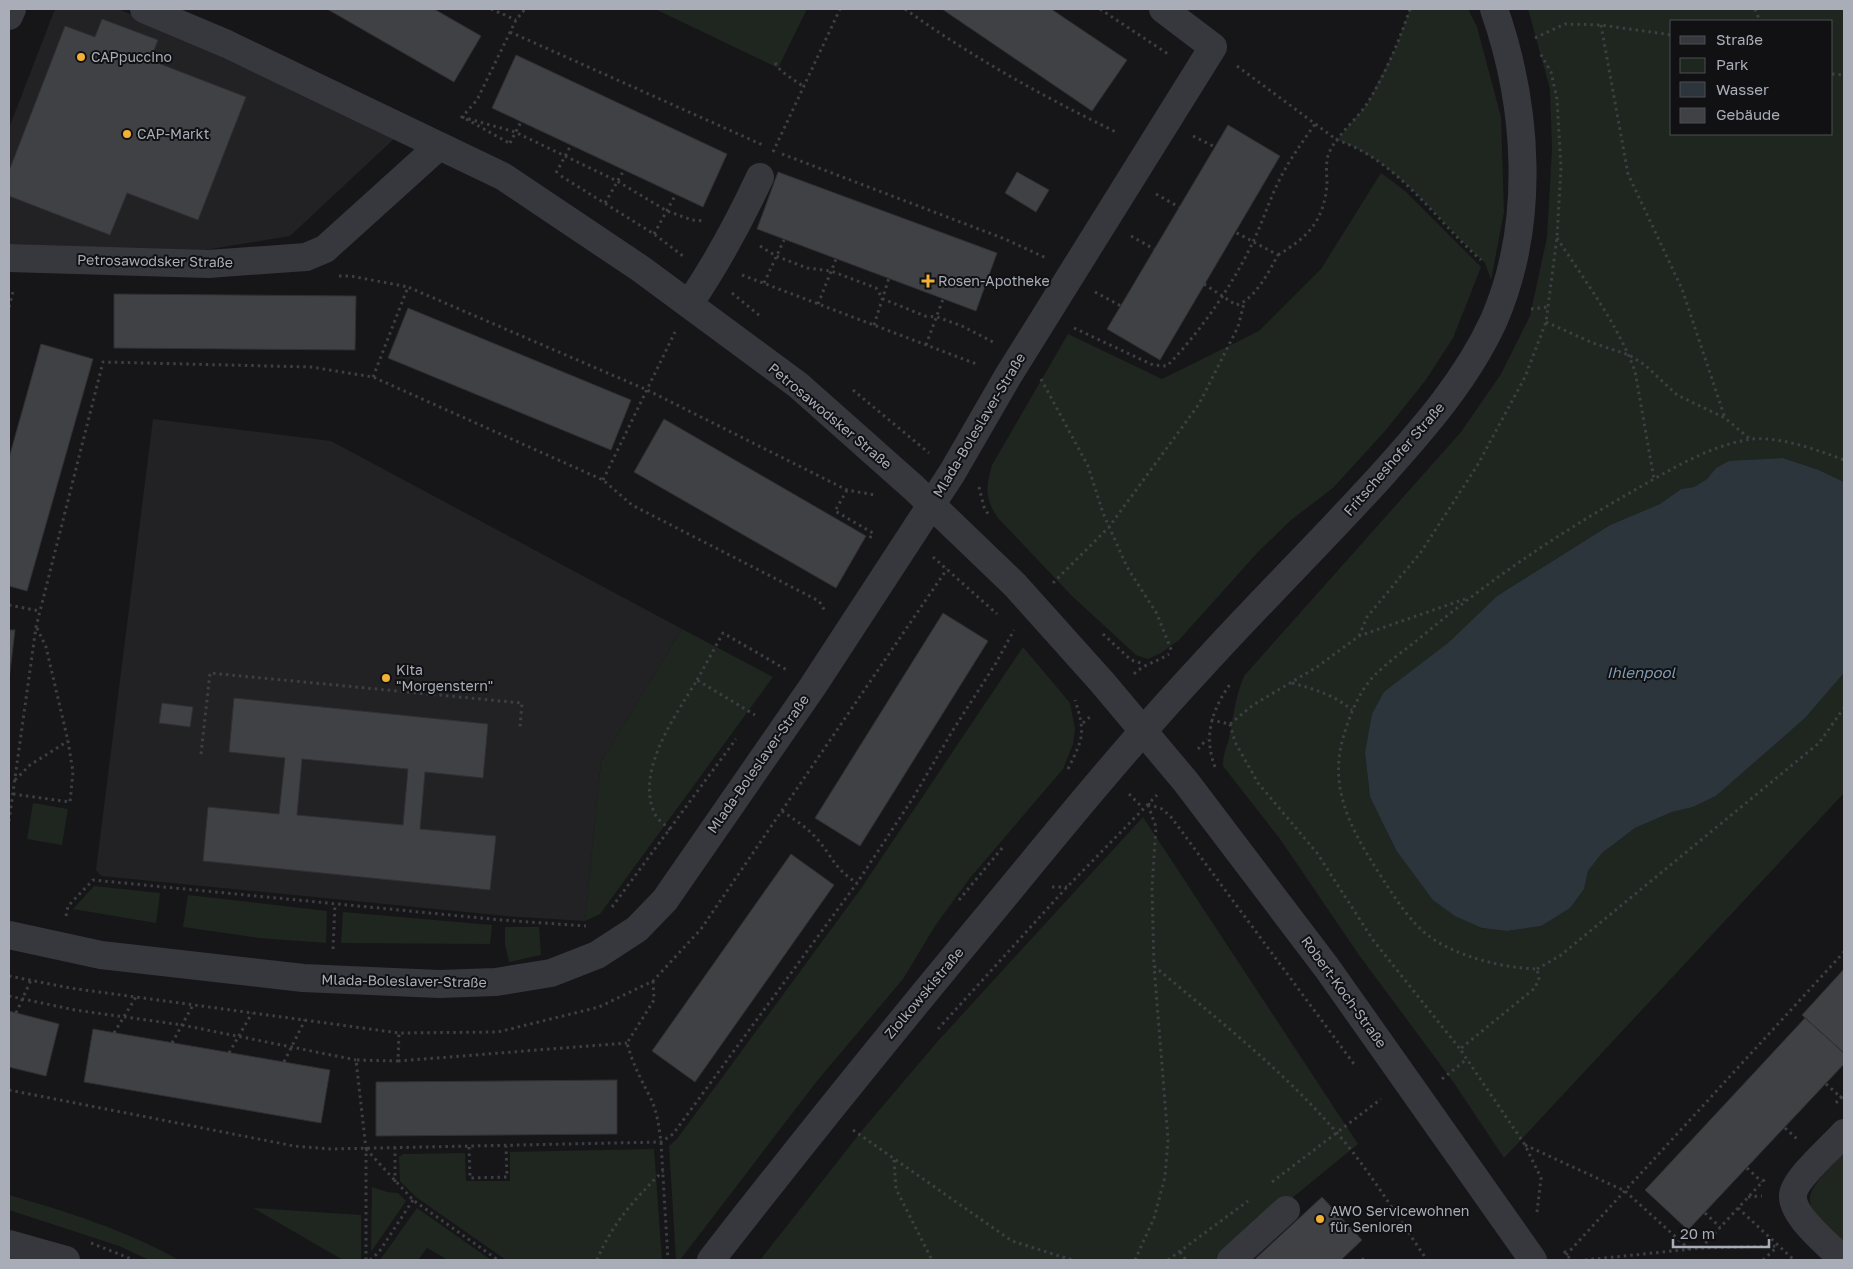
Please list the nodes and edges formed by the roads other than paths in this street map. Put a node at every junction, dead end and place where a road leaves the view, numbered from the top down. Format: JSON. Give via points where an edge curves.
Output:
{"nodes":[{"id":1,"x":12,"y":9,"type":"edge"},
{"id":2,"x":144,"y":9,"type":"edge"},
{"id":3,"x":1163,"y":9,"type":"edge"},
{"id":4,"x":1494,"y":9,"type":"edge"},
{"id":5,"x":9,"y":16,"type":"edge"},
{"id":6,"x":439,"y":146,"type":"junction"},
{"id":7,"x":760,"y":177,"type":"road end"},
{"id":8,"x":12,"y":270,"type":"edge"},
{"id":9,"x":689,"y":304,"type":"junction"},
{"id":10,"x":931,"y":504,"type":"junction"},
{"id":11,"x":1144,"y":731,"type":"junction"},
{"id":12,"x":9,"y":935,"type":"edge"},
{"id":13,"x":1844,"y":1133,"type":"edge"},
{"id":14,"x":1286,"y":1210,"type":"dead end"},
{"id":15,"x":9,"y":1244,"type":"edge"},
{"id":16,"x":66,"y":1260,"type":"edge"},
{"id":17,"x":711,"y":1260,"type":"edge"},
{"id":18,"x":1232,"y":1260,"type":"edge"},
{"id":19,"x":1533,"y":1260,"type":"edge"},
{"id":20,"x":1844,"y":1260,"type":"edge"}],
"edges":[{"from":1,"to":5,"type":"street"},
{"from":2,"to":6,"type":"street","name":"Petrosawodsker Straße","via":[[228,44]]},
{"from":3,"to":10,"type":"street","name":"Mlada-Boleslaver-Straße","via":[[1213,48],[1080,282],[1014,367]]},
{"from":4,"to":11,"type":"street","name":"Fritscheshofer Straße","via":[[1514,84],[1521,135],[1522,190],[1519,233],[1506,288],[1493,321],[1471,363],[1429,422]]},
{"from":6,"to":8,"type":"street","name":"Petrosawodsker Straße","via":[[325,249],[306,257],[208,264]]},
{"from":6,"to":9,"type":"street","name":"Petrosawodsker Straße","via":[[504,178]]},
{"from":7,"to":9,"type":"street","via":[[737,226]]},
{"from":9,"to":10,"type":"street","name":"Petrosawodsker Straße","via":[[798,385]]},
{"from":10,"to":11,"type":"street","name":"Petrosawodsker Straße","via":[[1015,585]]},
{"from":10,"to":12,"type":"street","name":"Mlada-Boleslaver-Straße","via":[[665,900],[637,929],[597,955],[552,973],[496,982],[331,980],[101,955]]},
{"from":11,"to":17,"type":"street","name":"Ziolkowskistraße","via":[[905,1016]]},
{"from":11,"to":19,"type":"street","name":"Robert-Koch-Straße","via":[[1327,968]]},
{"from":13,"to":20,"type":"street","via":[[1800,1181],[1793,1194],[1794,1206],[1803,1219]]},
{"from":14,"to":18,"type":"street"},
{"from":15,"to":16,"type":"street"}]}
